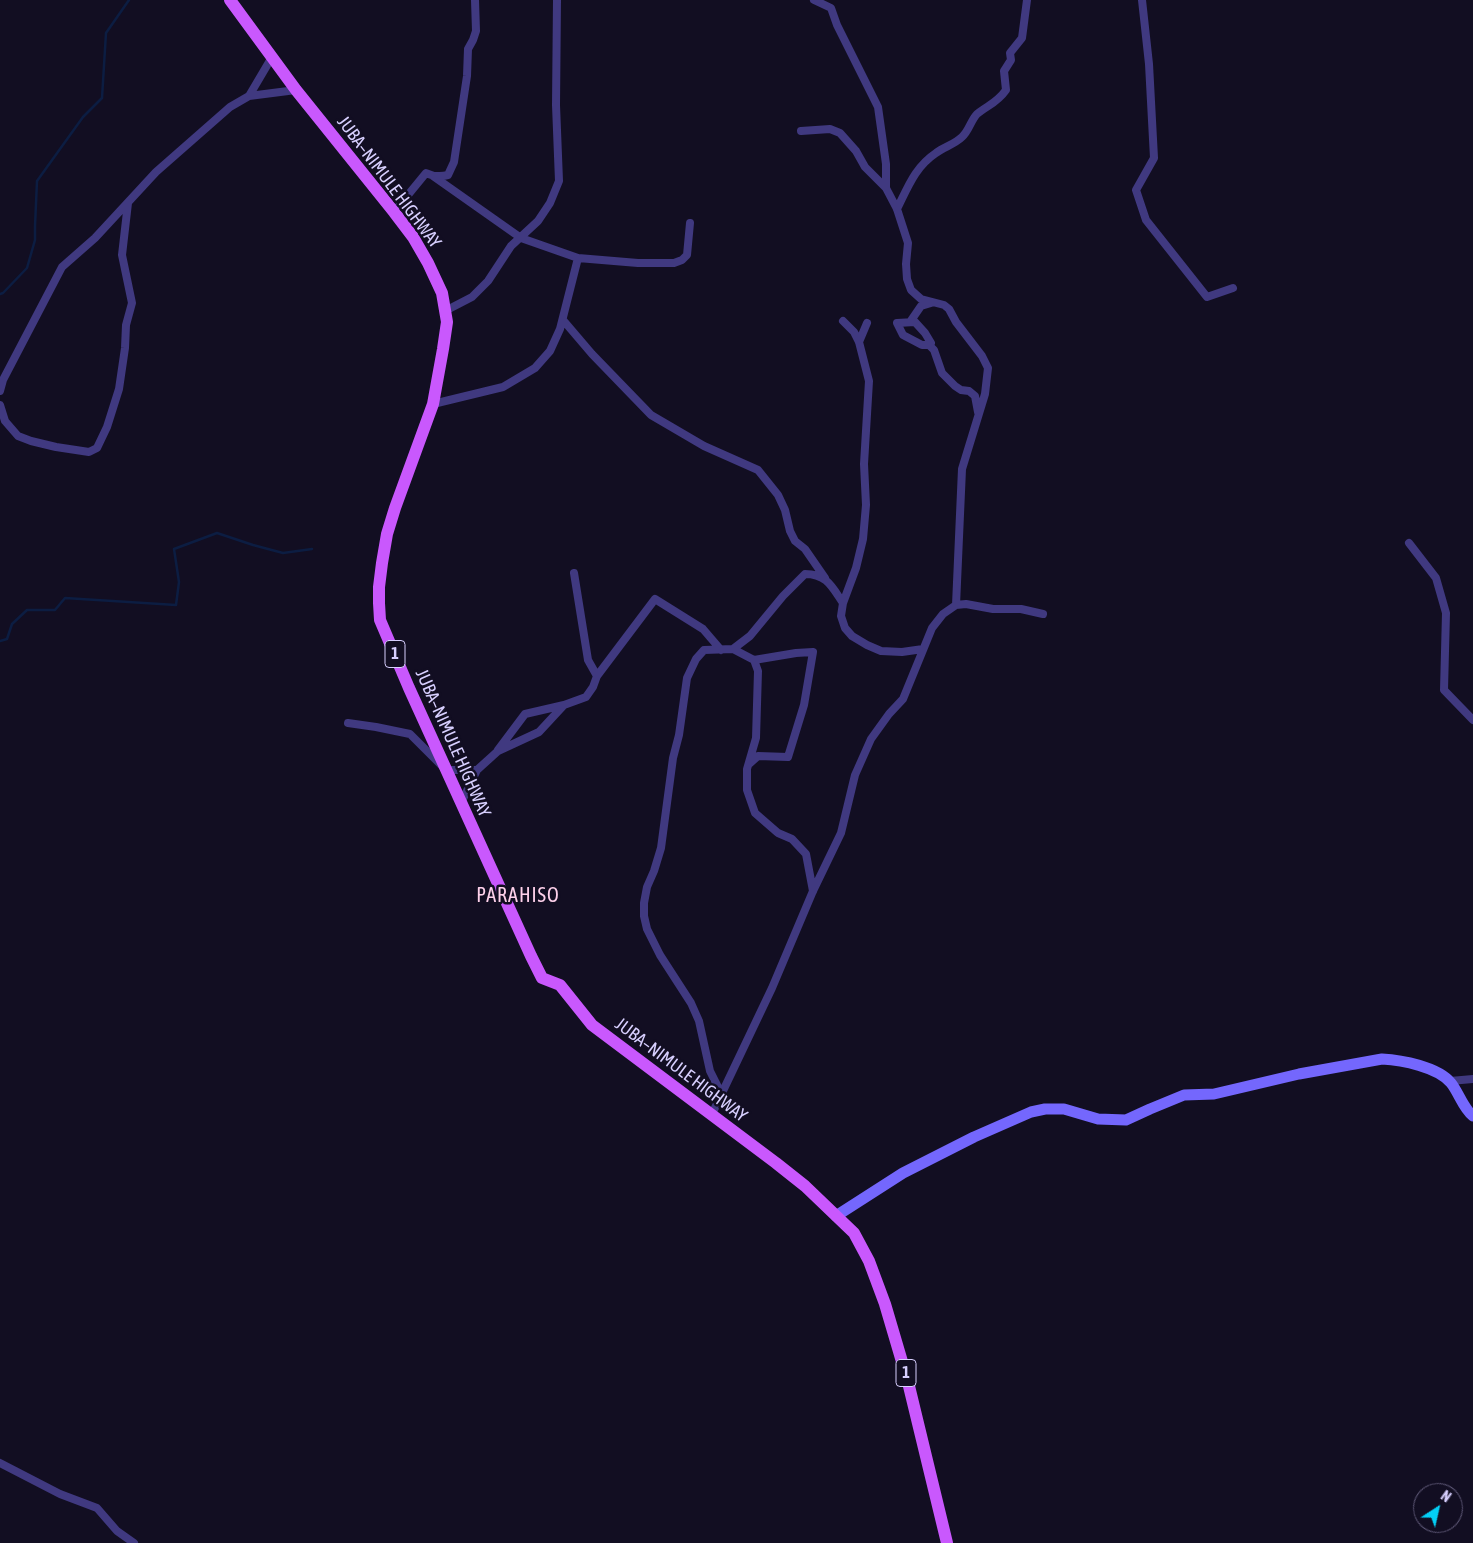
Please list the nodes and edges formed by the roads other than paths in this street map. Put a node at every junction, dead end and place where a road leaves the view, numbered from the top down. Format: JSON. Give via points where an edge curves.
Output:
{"nodes":[{"id":1,"x":230,"y":0,"type":"edge"},
{"id":2,"x":475,"y":0,"type":"edge"},
{"id":3,"x":557,"y":0,"type":"edge"},
{"id":4,"x":814,"y":0,"type":"edge"},
{"id":5,"x":1027,"y":0,"type":"edge"},
{"id":6,"x":1142,"y":0,"type":"edge"},
{"id":7,"x":830,"y":4,"type":"edge"},
{"id":8,"x":272,"y":57,"type":"junction"},
{"id":9,"x":296,"y":90,"type":"junction"},
{"id":10,"x":249,"y":96,"type":"junction"},
{"id":11,"x":801,"y":131,"type":"dead end"},
{"id":12,"x":432,"y":176,"type":"junction"},
{"id":13,"x":886,"y":188,"type":"junction"},
{"id":14,"x":128,"y":203,"type":"junction"},
{"id":15,"x":897,"y":209,"type":"junction"},
{"id":16,"x":394,"y":212,"type":"junction"},
{"id":17,"x":690,"y":223,"type":"dead end"},
{"id":18,"x":521,"y":238,"type":"junction"},
{"id":19,"x":578,"y":258,"type":"junction"},
{"id":20,"x":1233,"y":288,"type":"dead end"},
{"id":21,"x":932,"y":302,"type":"junction"},
{"id":22,"x":445,"y":311,"type":"junction"},
{"id":23,"x":563,"y":320,"type":"junction"},
{"id":24,"x":843,"y":321,"type":"dead end"},
{"id":25,"x":910,"y":322,"type":"junction"},
{"id":26,"x":866,"y":323,"type":"dead end"},
{"id":27,"x":859,"y":342,"type":"junction"},
{"id":28,"x":929,"y":345,"type":"junction"},
{"id":29,"x":0,"y":391,"type":"edge"},
{"id":30,"x":433,"y":404,"type":"junction"},
{"id":31,"x":0,"y":405,"type":"edge"},
{"id":32,"x":978,"y":416,"type":"junction"},
{"id":33,"x":1409,"y":543,"type":"dead end"},
{"id":34,"x":574,"y":573,"type":"dead end"},
{"id":35,"x":825,"y":578,"type":"junction"},
{"id":36,"x":843,"y":603,"type":"junction"},
{"id":37,"x":956,"y":605,"type":"junction"},
{"id":38,"x":1043,"y":614,"type":"dead end"},
{"id":39,"x":733,"y":649,"type":"junction"},
{"id":40,"x":720,"y":650,"type":"junction"},
{"id":41,"x":923,"y":650,"type":"junction"},
{"id":42,"x":754,"y":660,"type":"junction"},
{"id":43,"x":597,"y":676,"type":"junction"},
{"id":44,"x":564,"y":705,"type":"junction"},
{"id":45,"x":1473,"y":720,"type":"edge"},
{"id":46,"x":348,"y":723,"type":"dead end"},
{"id":47,"x":498,"y":751,"type":"junction"},
{"id":48,"x":749,"y":764,"type":"junction"},
{"id":49,"x":446,"y":770,"type":"junction"},
{"id":50,"x":477,"y":770,"type":"junction"},
{"id":51,"x":461,"y":803,"type":"junction"},
{"id":52,"x":813,"y":890,"type":"junction"},
{"id":53,"x":1473,"y":1079,"type":"edge"},
{"id":54,"x":1450,"y":1081,"type":"junction"},
{"id":55,"x":722,"y":1095,"type":"junction"},
{"id":56,"x":712,"y":1114,"type":"junction"},
{"id":57,"x":1473,"y":1116,"type":"edge"},
{"id":58,"x":836,"y":1216,"type":"junction"},
{"id":59,"x":0,"y":1463,"type":"edge"},
{"id":60,"x":134,"y":1543,"type":"edge"},
{"id":61,"x":948,"y":1543,"type":"edge"}],
"edges":[{"from":1,"to":8,"type":"main road","name":"JUBA–NIMULE HIGHWAY","number":"1"},
{"from":2,"to":12,"type":"street","via":[[476,31],[468,49],[454,162],[448,175]]},
{"from":3,"to":18,"type":"street","via":[[559,181],[538,221]]},
{"from":4,"to":7,"type":"street"},
{"from":5,"to":15,"type":"street","via":[[1022,38],[1010,53],[1011,60],[1004,71],[1006,90],[1000,99],[976,115],[963,137],[938,151],[916,170]]},
{"from":6,"to":20,"type":"street","via":[[1154,158],[1136,190],[1146,220],[1207,297]]},
{"from":7,"to":13,"type":"street","via":[[837,25],[878,107]]},
{"from":8,"to":9,"type":"main road","name":"JUBA–NIMULE HIGHWAY","number":"1"},
{"from":8,"to":10,"type":"street"},
{"from":9,"to":10,"type":"street"},
{"from":9,"to":16,"type":"main road","name":"JUBA–NIMULE HIGHWAY","number":"1"},
{"from":10,"to":14,"type":"street","via":[[230,107],[156,172]]},
{"from":11,"to":13,"type":"street","via":[[830,129],[840,133],[865,167]]},
{"from":12,"to":16,"type":"street","via":[[426,173]]},
{"from":12,"to":18,"type":"street"},
{"from":13,"to":15,"type":"street"},
{"from":14,"to":29,"type":"street","via":[[62,267]]},
{"from":14,"to":31,"type":"street","via":[[122,255],[132,303],[126,325],[119,389],[97,448],[89,452],[56,448],[18,436],[6,421]]},
{"from":15,"to":21,"type":"street","via":[[908,243],[906,264],[910,290],[921,299]]},
{"from":16,"to":22,"type":"main road","name":"JUBA–NIMULE HIGHWAY","number":"1","via":[[428,262],[442,293]]},
{"from":17,"to":19,"type":"street","via":[[687,254],[674,263]]},
{"from":18,"to":19,"type":"street"},
{"from":18,"to":22,"type":"street","via":[[511,246],[488,281],[472,297]]},
{"from":19,"to":23,"type":"street"},
{"from":21,"to":25,"type":"street","via":[[921,306]]},
{"from":21,"to":32,"type":"street","via":[[949,309],[988,368]]},
{"from":22,"to":30,"type":"main road","name":"JUBA–NIMULE HIGHWAY","number":"1","via":[[447,322]]},
{"from":23,"to":30,"type":"street","via":[[550,350],[535,368],[503,387]]},
{"from":23,"to":35,"type":"street","via":[[651,415],[704,446],[758,470],[778,496],[795,541],[806,549]]},
{"from":24,"to":27,"type":"street"},
{"from":25,"to":28,"type":"street","via":[[918,324],[931,343]]},
{"from":25,"to":28,"type":"street","via":[[897,323],[903,335],[922,345]]},
{"from":26,"to":27,"type":"street"},
{"from":27,"to":36,"type":"street","via":[[869,381],[864,464],[866,504],[863,539]]},
{"from":28,"to":32,"type":"street","via":[[937,356],[942,373],[955,386],[975,396]]},
{"from":30,"to":49,"type":"main road","name":"JUBA–NIMULE HIGHWAY","number":"1","via":[[387,534],[378,603],[380,620]]},
{"from":32,"to":37,"type":"street","via":[[962,469]]},
{"from":33,"to":45,"type":"street","via":[[1436,578],[1446,613],[1444,690]]},
{"from":34,"to":43,"type":"street","via":[[588,660]]},
{"from":35,"to":36,"type":"street"},
{"from":35,"to":39,"type":"street","via":[[805,574],[750,636]]},
{"from":36,"to":41,"type":"street","via":[[841,616],[845,628],[867,645],[882,652]]},
{"from":37,"to":38,"type":"street","via":[[1021,609]]},
{"from":37,"to":41,"type":"street","via":[[932,628]]},
{"from":39,"to":40,"type":"street"},
{"from":39,"to":42,"type":"street"},
{"from":40,"to":43,"type":"street","via":[[703,629],[655,599]]},
{"from":40,"to":55,"type":"street","via":[[704,650],[686,678],[661,848],[647,887],[644,910],[647,929],[660,955],[691,1003],[710,1071]]},
{"from":41,"to":52,"type":"street","via":[[903,699],[871,739],[860,763],[841,833]]},
{"from":42,"to":48,"type":"street","via":[[758,671],[756,738]]},
{"from":42,"to":48,"type":"street","via":[[813,652],[804,705],[788,758],[758,756]]},
{"from":43,"to":44,"type":"street","via":[[586,697]]},
{"from":44,"to":47,"type":"street","via":[[539,732]]},
{"from":44,"to":47,"type":"street","via":[[525,714]]},
{"from":46,"to":49,"type":"street","via":[[410,734]]},
{"from":47,"to":50,"type":"street"},
{"from":48,"to":52,"type":"street","via":[[747,790],[755,813],[806,854]]},
{"from":49,"to":50,"type":"street"},
{"from":49,"to":51,"type":"main road","name":"JUBA–NIMULE HIGHWAY","number":"1"},
{"from":50,"to":51,"type":"street"},
{"from":51,"to":56,"type":"main road","name":"JUBA–NIMULE HIGHWAY","number":"1","via":[[542,978],[560,985],[592,1025]]},
{"from":52,"to":55,"type":"street"},
{"from":53,"to":54,"type":"street"},
{"from":54,"to":57,"type":"street"},
{"from":54,"to":58,"type":"street","via":[[1430,1069],[1382,1059],[1214,1094],[1184,1095],[1126,1120],[1098,1119],[1064,1109],[1031,1112],[903,1173]]},
{"from":55,"to":56,"type":"street"},
{"from":56,"to":58,"type":"main road","name":"JUBA–NIMULE HIGHWAY","number":"1","via":[[805,1186]]},
{"from":58,"to":61,"type":"main road","number":"1","via":[[854,1233],[869,1261],[885,1304]]},
{"from":59,"to":60,"type":"street","via":[[60,1494],[96,1508],[117,1531]]}]}
